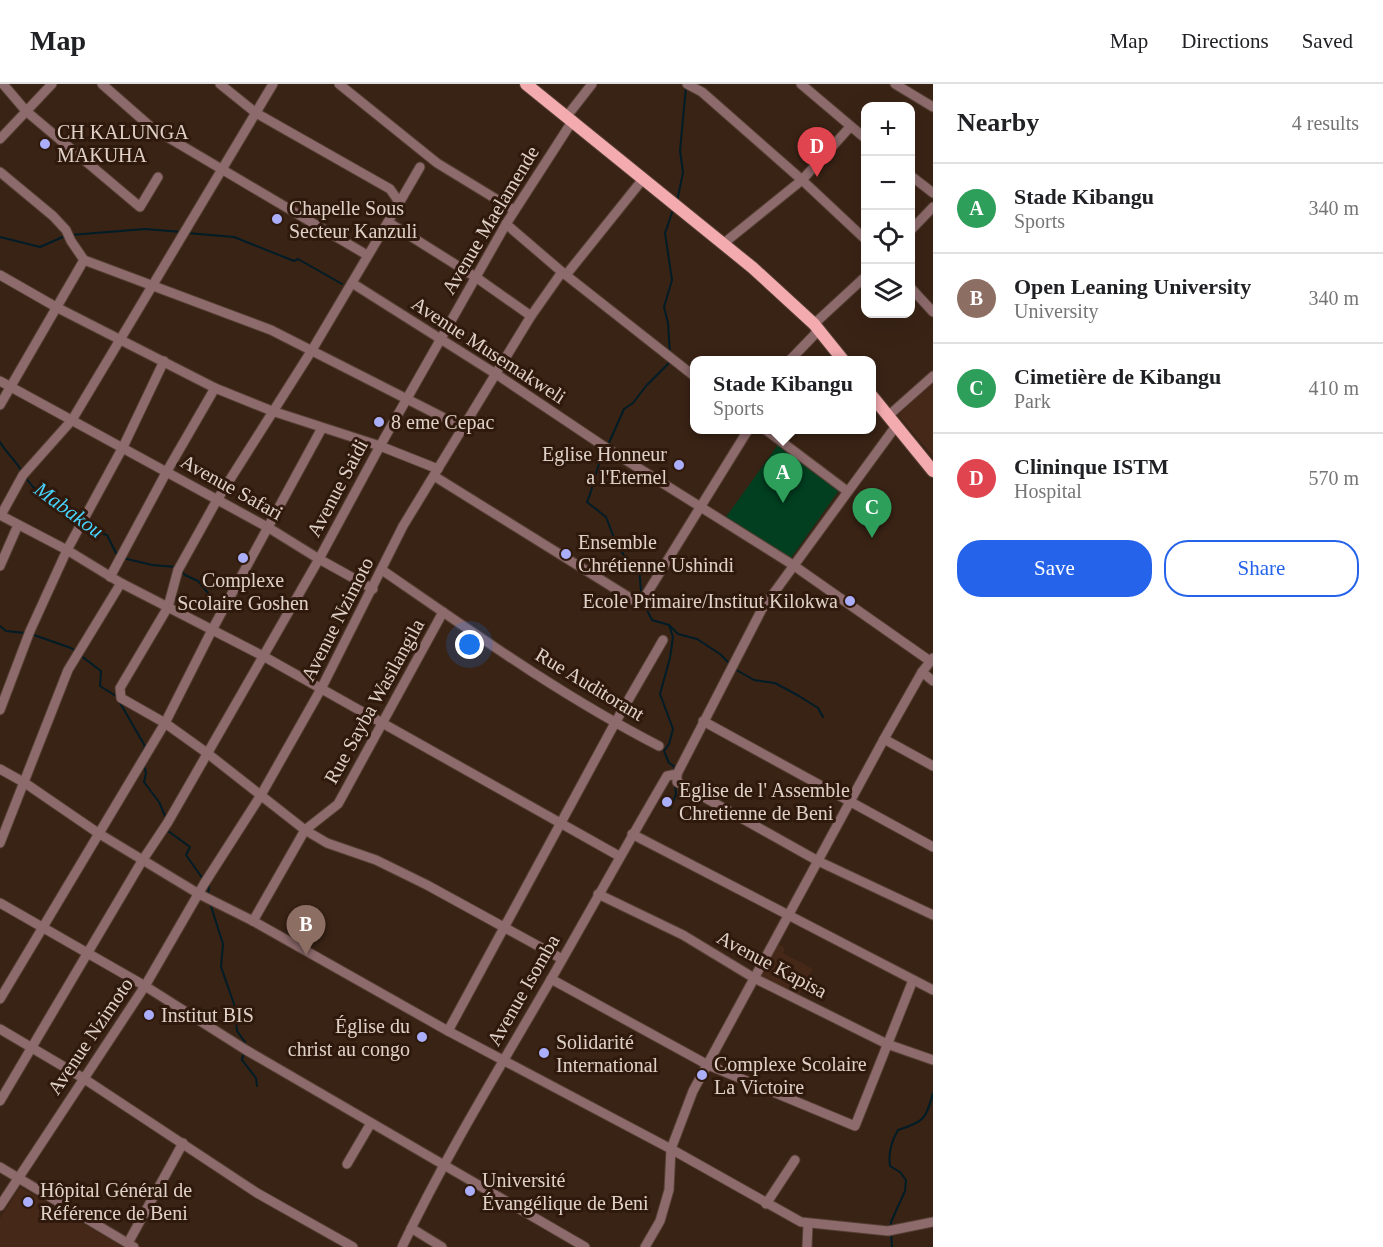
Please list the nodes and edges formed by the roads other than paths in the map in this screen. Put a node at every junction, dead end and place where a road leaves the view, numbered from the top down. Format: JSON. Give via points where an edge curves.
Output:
{"nodes":[{"id":1,"x":3,"y":84,"type":"edge"},
{"id":2,"x":52,"y":84,"type":"edge"},
{"id":3,"x":102,"y":84,"type":"edge"},
{"id":4,"x":220,"y":84,"type":"edge"},
{"id":5,"x":273,"y":84,"type":"edge"},
{"id":6,"x":339,"y":84,"type":"edge"},
{"id":7,"x":526,"y":84,"type":"edge"},
{"id":8,"x":592,"y":84,"type":"edge"},
{"id":9,"x":687,"y":84,"type":"edge"},
{"id":10,"x":801,"y":84,"type":"edge"},
{"id":11,"x":895,"y":84,"type":"edge"},
{"id":12,"x":933,"y":107,"type":"edge"},
{"id":13,"x":26,"y":111,"type":"junction"},
{"id":14,"x":256,"y":113,"type":"junction"},
{"id":15,"x":570,"y":118,"type":"junction"},
{"id":16,"x":850,"y":127,"type":"junction"},
{"id":17,"x":861,"y":135,"type":"edge"},
{"id":18,"x":0,"y":139,"type":"edge"},
{"id":19,"x":420,"y":167,"type":"dead end"},
{"id":20,"x":0,"y":171,"type":"edge"},
{"id":21,"x":222,"y":171,"type":"junction"},
{"id":22,"x":158,"y":177,"type":"dead end"},
{"id":23,"x":643,"y":179,"type":"junction"},
{"id":24,"x":915,"y":179,"type":"edge"},
{"id":25,"x":801,"y":180,"type":"junction"},
{"id":26,"x":933,"y":193,"type":"edge"},
{"id":27,"x":398,"y":205,"type":"junction"},
{"id":28,"x":933,"y":207,"type":"edge"},
{"id":29,"x":514,"y":210,"type":"junction"},
{"id":30,"x":388,"y":222,"type":"junction"},
{"id":31,"x":506,"y":224,"type":"junction"},
{"id":32,"x":915,"y":226,"type":"edge"},
{"id":33,"x":861,"y":235,"type":"edge"},
{"id":34,"x":724,"y":243,"type":"junction"},
{"id":35,"x":367,"y":255,"type":"junction"},
{"id":36,"x":84,"y":260,"type":"junction"},
{"id":37,"x":564,"y":273,"type":"junction"},
{"id":38,"x":0,"y":275,"type":"edge"},
{"id":39,"x":477,"y":278,"type":"junction"},
{"id":40,"x":861,"y":281,"type":"edge"},
{"id":41,"x":352,"y":283,"type":"junction"},
{"id":42,"x":153,"y":285,"type":"junction"},
{"id":43,"x":915,"y":292,"type":"edge"},
{"id":44,"x":56,"y":308,"type":"junction"},
{"id":45,"x":933,"y":312,"type":"edge"},
{"id":46,"x":531,"y":316,"type":"junction"},
{"id":47,"x":816,"y":327,"type":"junction"},
{"id":48,"x":121,"y":340,"type":"junction"},
{"id":49,"x":440,"y":340,"type":"junction"},
{"id":50,"x":312,"y":350,"type":"junction"},
{"id":51,"x":793,"y":356,"type":"edge"},
{"id":52,"x":840,"y":356,"type":"edge"},
{"id":53,"x":164,"y":361,"type":"junction"},
{"id":54,"x":690,"y":373,"type":"edge"},
{"id":55,"x":496,"y":374,"type":"junction"},
{"id":56,"x":933,"y":376,"type":"edge"},
{"id":57,"x":0,"y":381,"type":"edge"},
{"id":58,"x":12,"y":387,"type":"junction"},
{"id":59,"x":215,"y":388,"type":"junction"},
{"id":60,"x":407,"y":398,"type":"junction"},
{"id":61,"x":876,"y":401,"type":"edge"},
{"id":62,"x":0,"y":405,"type":"edge"},
{"id":63,"x":272,"y":411,"type":"junction"},
{"id":64,"x":72,"y":420,"type":"junction"},
{"id":65,"x":892,"y":421,"type":"junction"},
{"id":66,"x":322,"y":428,"type":"junction"},
{"id":67,"x":462,"y":428,"type":"junction"},
{"id":68,"x":745,"y":434,"type":"edge"},
{"id":69,"x":773,"y":434,"type":"edge"},
{"id":70,"x":380,"y":446,"type":"junction"},
{"id":71,"x":123,"y":447,"type":"junction"},
{"id":72,"x":166,"y":471,"type":"junction"},
{"id":73,"x":933,"y":471,"type":"edge"},
{"id":74,"x":436,"y":472,"type":"junction"},
{"id":75,"x":847,"y":491,"type":"junction"},
{"id":76,"x":217,"y":500,"type":"junction"},
{"id":77,"x":701,"y":508,"type":"junction"},
{"id":78,"x":0,"y":515,"type":"edge"},
{"id":79,"x":18,"y":525,"type":"junction"},
{"id":80,"x":269,"y":528,"type":"junction"},
{"id":81,"x":67,"y":550,"type":"junction"},
{"id":82,"x":319,"y":559,"type":"junction"},
{"id":83,"x":793,"y":565,"type":"junction"},
{"id":84,"x":0,"y":566,"type":"edge"},
{"id":85,"x":382,"y":570,"type":"junction"},
{"id":86,"x":110,"y":577,"type":"junction"},
{"id":87,"x":122,"y":584,"type":"junction"},
{"id":88,"x":373,"y":589,"type":"junction"},
{"id":89,"x":646,"y":595,"type":"dead end"},
{"id":90,"x":634,"y":601,"type":"dead end"},
{"id":91,"x":168,"y":608,"type":"junction"},
{"id":92,"x":443,"y":612,"type":"junction"},
{"id":93,"x":212,"y":630,"type":"junction"},
{"id":94,"x":663,"y":640,"type":"dead end"},
{"id":95,"x":263,"y":656,"type":"junction"},
{"id":96,"x":932,"y":660,"type":"edge"},
{"id":97,"x":922,"y":672,"type":"junction"},
{"id":98,"x":933,"y":681,"type":"edge"},
{"id":99,"x":321,"y":690,"type":"junction"},
{"id":100,"x":0,"y":710,"type":"edge"},
{"id":101,"x":703,"y":721,"type":"junction"},
{"id":102,"x":165,"y":723,"type":"junction"},
{"id":103,"x":615,"y":723,"type":"junction"},
{"id":104,"x":383,"y":724,"type":"junction"},
{"id":105,"x":884,"y":739,"type":"junction"},
{"id":106,"x":659,"y":746,"type":"dead end"},
{"id":107,"x":207,"y":753,"type":"junction"},
{"id":108,"x":933,"y":766,"type":"edge"},
{"id":109,"x":0,"y":768,"type":"edge"},
{"id":110,"x":675,"y":775,"type":"junction"},
{"id":111,"x":25,"y":783,"type":"junction"},
{"id":112,"x":261,"y":795,"type":"junction"},
{"id":113,"x":851,"y":802,"type":"junction"},
{"id":114,"x":562,"y":823,"type":"junction"},
{"id":115,"x":305,"y":830,"type":"junction"},
{"id":116,"x":98,"y":834,"type":"junction"},
{"id":117,"x":633,"y":834,"type":"junction"},
{"id":118,"x":0,"y":843,"type":"edge"},
{"id":119,"x":933,"y":847,"type":"edge"},
{"id":120,"x":619,"y":856,"type":"junction"},
{"id":121,"x":142,"y":861,"type":"junction"},
{"id":122,"x":818,"y":861,"type":"junction"},
{"id":123,"x":200,"y":894,"type":"junction"},
{"id":124,"x":598,"y":894,"type":"junction"},
{"id":125,"x":0,"y":903,"type":"edge"},
{"id":126,"x":933,"y":915,"type":"edge"},
{"id":127,"x":789,"y":917,"type":"junction"},
{"id":128,"x":253,"y":921,"type":"junction"},
{"id":129,"x":43,"y":927,"type":"junction"},
{"id":130,"x":504,"y":928,"type":"junction"},
{"id":131,"x":88,"y":953,"type":"junction"},
{"id":132,"x":562,"y":959,"type":"junction"},
{"id":133,"x":754,"y":978,"type":"junction"},
{"id":134,"x":551,"y":979,"type":"junction"},
{"id":135,"x":913,"y":980,"type":"junction"},
{"id":136,"x":145,"y":986,"type":"junction"},
{"id":137,"x":933,"y":990,"type":"edge"},
{"id":138,"x":0,"y":999,"type":"edge"},
{"id":139,"x":0,"y":1029,"type":"edge"},
{"id":140,"x":448,"y":1030,"type":"junction"},
{"id":141,"x":887,"y":1044,"type":"junction"},
{"id":142,"x":31,"y":1048,"type":"junction"},
{"id":143,"x":503,"y":1060,"type":"junction"},
{"id":144,"x":933,"y":1060,"type":"edge"},
{"id":145,"x":708,"y":1065,"type":"junction"},
{"id":146,"x":83,"y":1078,"type":"junction"},
{"id":147,"x":0,"y":1101,"type":"edge"},
{"id":148,"x":371,"y":1123,"type":"junction"},
{"id":149,"x":183,"y":1143,"type":"junction"},
{"id":150,"x":671,"y":1149,"type":"junction"},
{"id":151,"x":795,"y":1160,"type":"dead end"},
{"id":152,"x":347,"y":1164,"type":"dead end"},
{"id":153,"x":444,"y":1164,"type":"junction"},
{"id":154,"x":0,"y":1167,"type":"edge"},
{"id":155,"x":17,"y":1179,"type":"junction"},
{"id":156,"x":766,"y":1204,"type":"junction"},
{"id":157,"x":0,"y":1206,"type":"edge"},
{"id":158,"x":933,"y":1222,"type":"edge"},
{"id":159,"x":808,"y":1224,"type":"junction"},
{"id":160,"x":411,"y":1228,"type":"junction"},
{"id":161,"x":131,"y":1245,"type":"edge"},
{"id":162,"x":580,"y":1246,"type":"edge"},
{"id":163,"x":353,"y":1247,"type":"edge"},
{"id":164,"x":402,"y":1247,"type":"edge"},
{"id":165,"x":442,"y":1247,"type":"edge"},
{"id":166,"x":645,"y":1247,"type":"edge"},
{"id":167,"x":807,"y":1247,"type":"edge"}],
"edges":[{"from":1,"to":13,"type":"street"},
{"from":2,"to":13,"type":"street"},
{"from":3,"to":21,"type":"street","via":[[152,128]]},
{"from":4,"to":14,"type":"street"},
{"from":5,"to":14,"type":"street"},
{"from":6,"to":29,"type":"street","via":[[437,163]]},
{"from":7,"to":15,"type":"main road"},
{"from":8,"to":15,"type":"street","name":"Avenue Maelamende"},
{"from":9,"to":25,"type":"street","via":[[702,92]]},
{"from":10,"to":16,"type":"street"},
{"from":11,"to":12,"type":"street"},
{"from":13,"to":18,"type":"street"},
{"from":13,"to":22,"type":"street","via":[[140,207]]},
{"from":14,"to":21,"type":"street"},
{"from":14,"to":27,"type":"street","via":[[390,189]]},
{"from":15,"to":23,"type":"main road"},
{"from":15,"to":29,"type":"street","name":"Avenue Maelamende"},
{"from":16,"to":17,"type":"street"},
{"from":16,"to":25,"type":"street"},
{"from":19,"to":27,"type":"street"},
{"from":20,"to":36,"type":"street","via":[[53,216]]},
{"from":21,"to":35,"type":"street"},
{"from":21,"to":42,"type":"street"},
{"from":23,"to":34,"type":"main road"},
{"from":23,"to":37,"type":"street","name":"Avenue Nzimoto"},
{"from":24,"to":26,"type":"street"},
{"from":25,"to":33,"type":"street"},
{"from":25,"to":34,"type":"street"},
{"from":27,"to":30,"type":"street"},
{"from":28,"to":32,"type":"street"},
{"from":29,"to":31,"type":"street","name":"Avenue Maelamende"},
{"from":30,"to":35,"type":"street"},
{"from":30,"to":39,"type":"street"},
{"from":31,"to":37,"type":"street"},
{"from":31,"to":39,"type":"street","name":"Avenue Maelamende"},
{"from":34,"to":47,"type":"main road"},
{"from":35,"to":41,"type":"street"},
{"from":36,"to":42,"type":"street"},
{"from":36,"to":44,"type":"street"},
{"from":37,"to":46,"type":"street","name":"Avenue Nzimoto"},
{"from":37,"to":54,"type":"street"},
{"from":38,"to":44,"type":"street"},
{"from":39,"to":46,"type":"street"},
{"from":39,"to":49,"type":"street","name":"Avenue Maelamende"},
{"from":40,"to":47,"type":"street"},
{"from":41,"to":49,"type":"street","name":"Avenue Musemakweli"},
{"from":41,"to":50,"type":"street"},
{"from":42,"to":48,"type":"street"},
{"from":42,"to":50,"type":"street"},
{"from":43,"to":45,"type":"street"},
{"from":44,"to":48,"type":"street"},
{"from":44,"to":58,"type":"street"},
{"from":46,"to":55,"type":"street","name":"Avenue Nzimoto"},
{"from":47,"to":51,"type":"street"},
{"from":47,"to":52,"type":"main road"},
{"from":48,"to":53,"type":"street"},
{"from":48,"to":64,"type":"street"},
{"from":49,"to":55,"type":"street","name":"Avenue Musemakweli"},
{"from":49,"to":60,"type":"street","name":"Avenue Saidi"},
{"from":50,"to":60,"type":"street"},
{"from":50,"to":63,"type":"street"},
{"from":53,"to":59,"type":"street"},
{"from":53,"to":71,"type":"street"},
{"from":55,"to":67,"type":"street","name":"Avenue Nzimoto"},
{"from":55,"to":77,"type":"street","name":"Avenue Musemakweli"},
{"from":56,"to":65,"type":"street","name":"Avenue Isomba"},
{"from":57,"to":58,"type":"street","name":"Avenue Safari"},
{"from":58,"to":62,"type":"street"},
{"from":58,"to":64,"type":"street","name":"Avenue Safari"},
{"from":59,"to":63,"type":"street"},
{"from":59,"to":72,"type":"street"},
{"from":60,"to":67,"type":"street"},
{"from":60,"to":70,"type":"street","name":"Avenue Saidi"},
{"from":61,"to":65,"type":"main road"},
{"from":63,"to":66,"type":"street"},
{"from":63,"to":76,"type":"street"},
{"from":64,"to":71,"type":"street","name":"Avenue Safari"},
{"from":64,"to":78,"type":"street","via":[[23,475]]},
{"from":65,"to":73,"type":"main road"},
{"from":65,"to":75,"type":"street","name":"Avenue Isomba"},
{"from":66,"to":70,"type":"street"},
{"from":66,"to":80,"type":"street"},
{"from":67,"to":74,"type":"street","name":"Avenue Nzimoto"},
{"from":68,"to":77,"type":"street"},
{"from":69,"to":75,"type":"street"},
{"from":70,"to":74,"type":"street"},
{"from":70,"to":82,"type":"street","name":"Avenue Saidi"},
{"from":71,"to":72,"type":"street","name":"Avenue Safari"},
{"from":71,"to":81,"type":"street"},
{"from":72,"to":76,"type":"street","name":"Avenue Safari"},
{"from":72,"to":86,"type":"street"},
{"from":74,"to":85,"type":"street","name":"Avenue Nzimoto"},
{"from":74,"to":90,"type":"street"},
{"from":75,"to":83,"type":"street","name":"Avenue Isomba"},
{"from":76,"to":80,"type":"street","name":"Avenue Safari"},
{"from":76,"to":91,"type":"street","via":[[179,568]]},
{"from":77,"to":83,"type":"street","name":"Avenue Musemakweli"},
{"from":77,"to":89,"type":"street"},
{"from":78,"to":79,"type":"street"},
{"from":79,"to":81,"type":"street"},
{"from":79,"to":84,"type":"street"},
{"from":80,"to":82,"type":"street","name":"Avenue Safari"},
{"from":80,"to":93,"type":"street"},
{"from":81,"to":86,"type":"street"},
{"from":81,"to":100,"type":"street"},
{"from":82,"to":88,"type":"street","name":"Avenue Safari"},
{"from":82,"to":95,"type":"street","name":"Avenue Saidi"},
{"from":83,"to":96,"type":"street","name":"Avenue Musemakweli"},
{"from":83,"to":101,"type":"street","name":"Avenue Isomba","via":[[762,609]]},
{"from":85,"to":88,"type":"street","name":"Avenue Nzimoto"},
{"from":85,"to":92,"type":"street"},
{"from":86,"to":87,"type":"street"},
{"from":87,"to":91,"type":"street"},
{"from":87,"to":111,"type":"street","via":[[68,670]]},
{"from":88,"to":99,"type":"street","name":"Avenue Nzimoto"},
{"from":91,"to":93,"type":"street"},
{"from":91,"to":102,"type":"street","via":[[120,688],[121,698]]},
{"from":92,"to":103,"type":"street","name":"Rue Auditorant"},
{"from":92,"to":104,"type":"street","name":"Rue Sayba Wasilangila"},
{"from":93,"to":95,"type":"street"},
{"from":93,"to":102,"type":"street"},
{"from":94,"to":103,"type":"street"},
{"from":95,"to":99,"type":"street"},
{"from":95,"to":107,"type":"street","name":"Avenue Saidi"},
{"from":96,"to":97,"type":"street"},
{"from":97,"to":98,"type":"street"},
{"from":97,"to":105,"type":"street"},
{"from":99,"to":104,"type":"street"},
{"from":99,"to":112,"type":"street","name":"Avenue Nzimoto"},
{"from":101,"to":110,"type":"street","name":"Avenue Isomba"},
{"from":101,"to":113,"type":"street"},
{"from":102,"to":107,"type":"street"},
{"from":102,"to":116,"type":"street"},
{"from":103,"to":106,"type":"street","name":"Rue Auditorant"},
{"from":103,"to":114,"type":"street"},
{"from":104,"to":114,"type":"street"},
{"from":104,"to":115,"type":"street","name":"Rue Sayba Wasilangila","via":[[338,804]]},
{"from":105,"to":108,"type":"street"},
{"from":105,"to":113,"type":"street"},
{"from":107,"to":112,"type":"street"},
{"from":107,"to":121,"type":"street","name":"Avenue Saidi"},
{"from":109,"to":111,"type":"street"},
{"from":110,"to":117,"type":"street","name":"Avenue Isomba","via":[[667,776]]},
{"from":110,"to":122,"type":"street","via":[[677,782]]},
{"from":111,"to":116,"type":"street"},
{"from":111,"to":118,"type":"street"},
{"from":112,"to":115,"type":"street"},
{"from":112,"to":123,"type":"street","name":"Avenue Nzimoto"},
{"from":113,"to":119,"type":"street"},
{"from":113,"to":122,"type":"street"},
{"from":114,"to":120,"type":"street"},
{"from":114,"to":130,"type":"street"},
{"from":115,"to":128,"type":"street","name":"Rue Sayba Wasilangila"},
{"from":115,"to":130,"type":"street","via":[[417,880]]},
{"from":116,"to":121,"type":"street"},
{"from":116,"to":129,"type":"street"},
{"from":117,"to":120,"type":"street","name":"Avenue Isomba"},
{"from":117,"to":127,"type":"street"},
{"from":120,"to":124,"type":"street","name":"Avenue Isomba"},
{"from":121,"to":123,"type":"street"},
{"from":121,"to":131,"type":"street","name":"Avenue Saidi"},
{"from":122,"to":126,"type":"street"},
{"from":122,"to":127,"type":"street"},
{"from":123,"to":128,"type":"street"},
{"from":123,"to":136,"type":"street","name":"Avenue Nzimoto"},
{"from":124,"to":132,"type":"street","name":"Avenue Isomba"},
{"from":124,"to":133,"type":"street","name":"Avenue Kapisa","via":[[683,935]]},
{"from":125,"to":129,"type":"street"},
{"from":127,"to":133,"type":"street"},
{"from":127,"to":135,"type":"street"},
{"from":128,"to":140,"type":"street"},
{"from":129,"to":131,"type":"street"},
{"from":129,"to":138,"type":"street"},
{"from":130,"to":132,"type":"street"},
{"from":130,"to":140,"type":"street"},
{"from":131,"to":136,"type":"street"},
{"from":131,"to":142,"type":"street","name":"Avenue Saidi"},
{"from":132,"to":134,"type":"street","name":"Avenue Isomba"},
{"from":133,"to":141,"type":"street","name":"Avenue Kapisa"},
{"from":133,"to":145,"type":"street"},
{"from":134,"to":143,"type":"street","name":"Avenue Isomba"},
{"from":134,"to":145,"type":"street"},
{"from":135,"to":137,"type":"street"},
{"from":135,"to":141,"type":"street"},
{"from":136,"to":146,"type":"street","name":"Avenue Nzimoto"},
{"from":136,"to":148,"type":"street"},
{"from":139,"to":142,"type":"street"},
{"from":140,"to":143,"type":"street"},
{"from":141,"to":144,"type":"street","name":"Avenue Kapisa"},
{"from":141,"to":145,"type":"street","via":[[855,1126]]},
{"from":142,"to":146,"type":"street"},
{"from":142,"to":147,"type":"street","name":"Avenue Saidi"},
{"from":143,"to":150,"type":"street"},
{"from":143,"to":153,"type":"street","name":"Avenue Isomba"},
{"from":145,"to":150,"type":"street","via":[[693,1091]]},
{"from":146,"to":149,"type":"street"},
{"from":146,"to":155,"type":"street","name":"Avenue Nzimoto"},
{"from":148,"to":152,"type":"street"},
{"from":148,"to":153,"type":"street"},
{"from":149,"to":161,"type":"street"},
{"from":149,"to":163,"type":"street","via":[[257,1193]]},
{"from":150,"to":156,"type":"street"},
{"from":150,"to":166,"type":"street","via":[[669,1190],[660,1221]]},
{"from":151,"to":156,"type":"street"},
{"from":153,"to":160,"type":"street","name":"Avenue Isomba"},
{"from":153,"to":162,"type":"street"},
{"from":154,"to":155,"type":"street"},
{"from":155,"to":157,"type":"street","name":"Avenue Nzimoto"},
{"from":155,"to":161,"type":"street"},
{"from":156,"to":159,"type":"street"},
{"from":158,"to":159,"type":"street","via":[[892,1230]]},
{"from":159,"to":167,"type":"street"},
{"from":160,"to":164,"type":"street","name":"Avenue Isomba"},
{"from":160,"to":165,"type":"street"}]}
